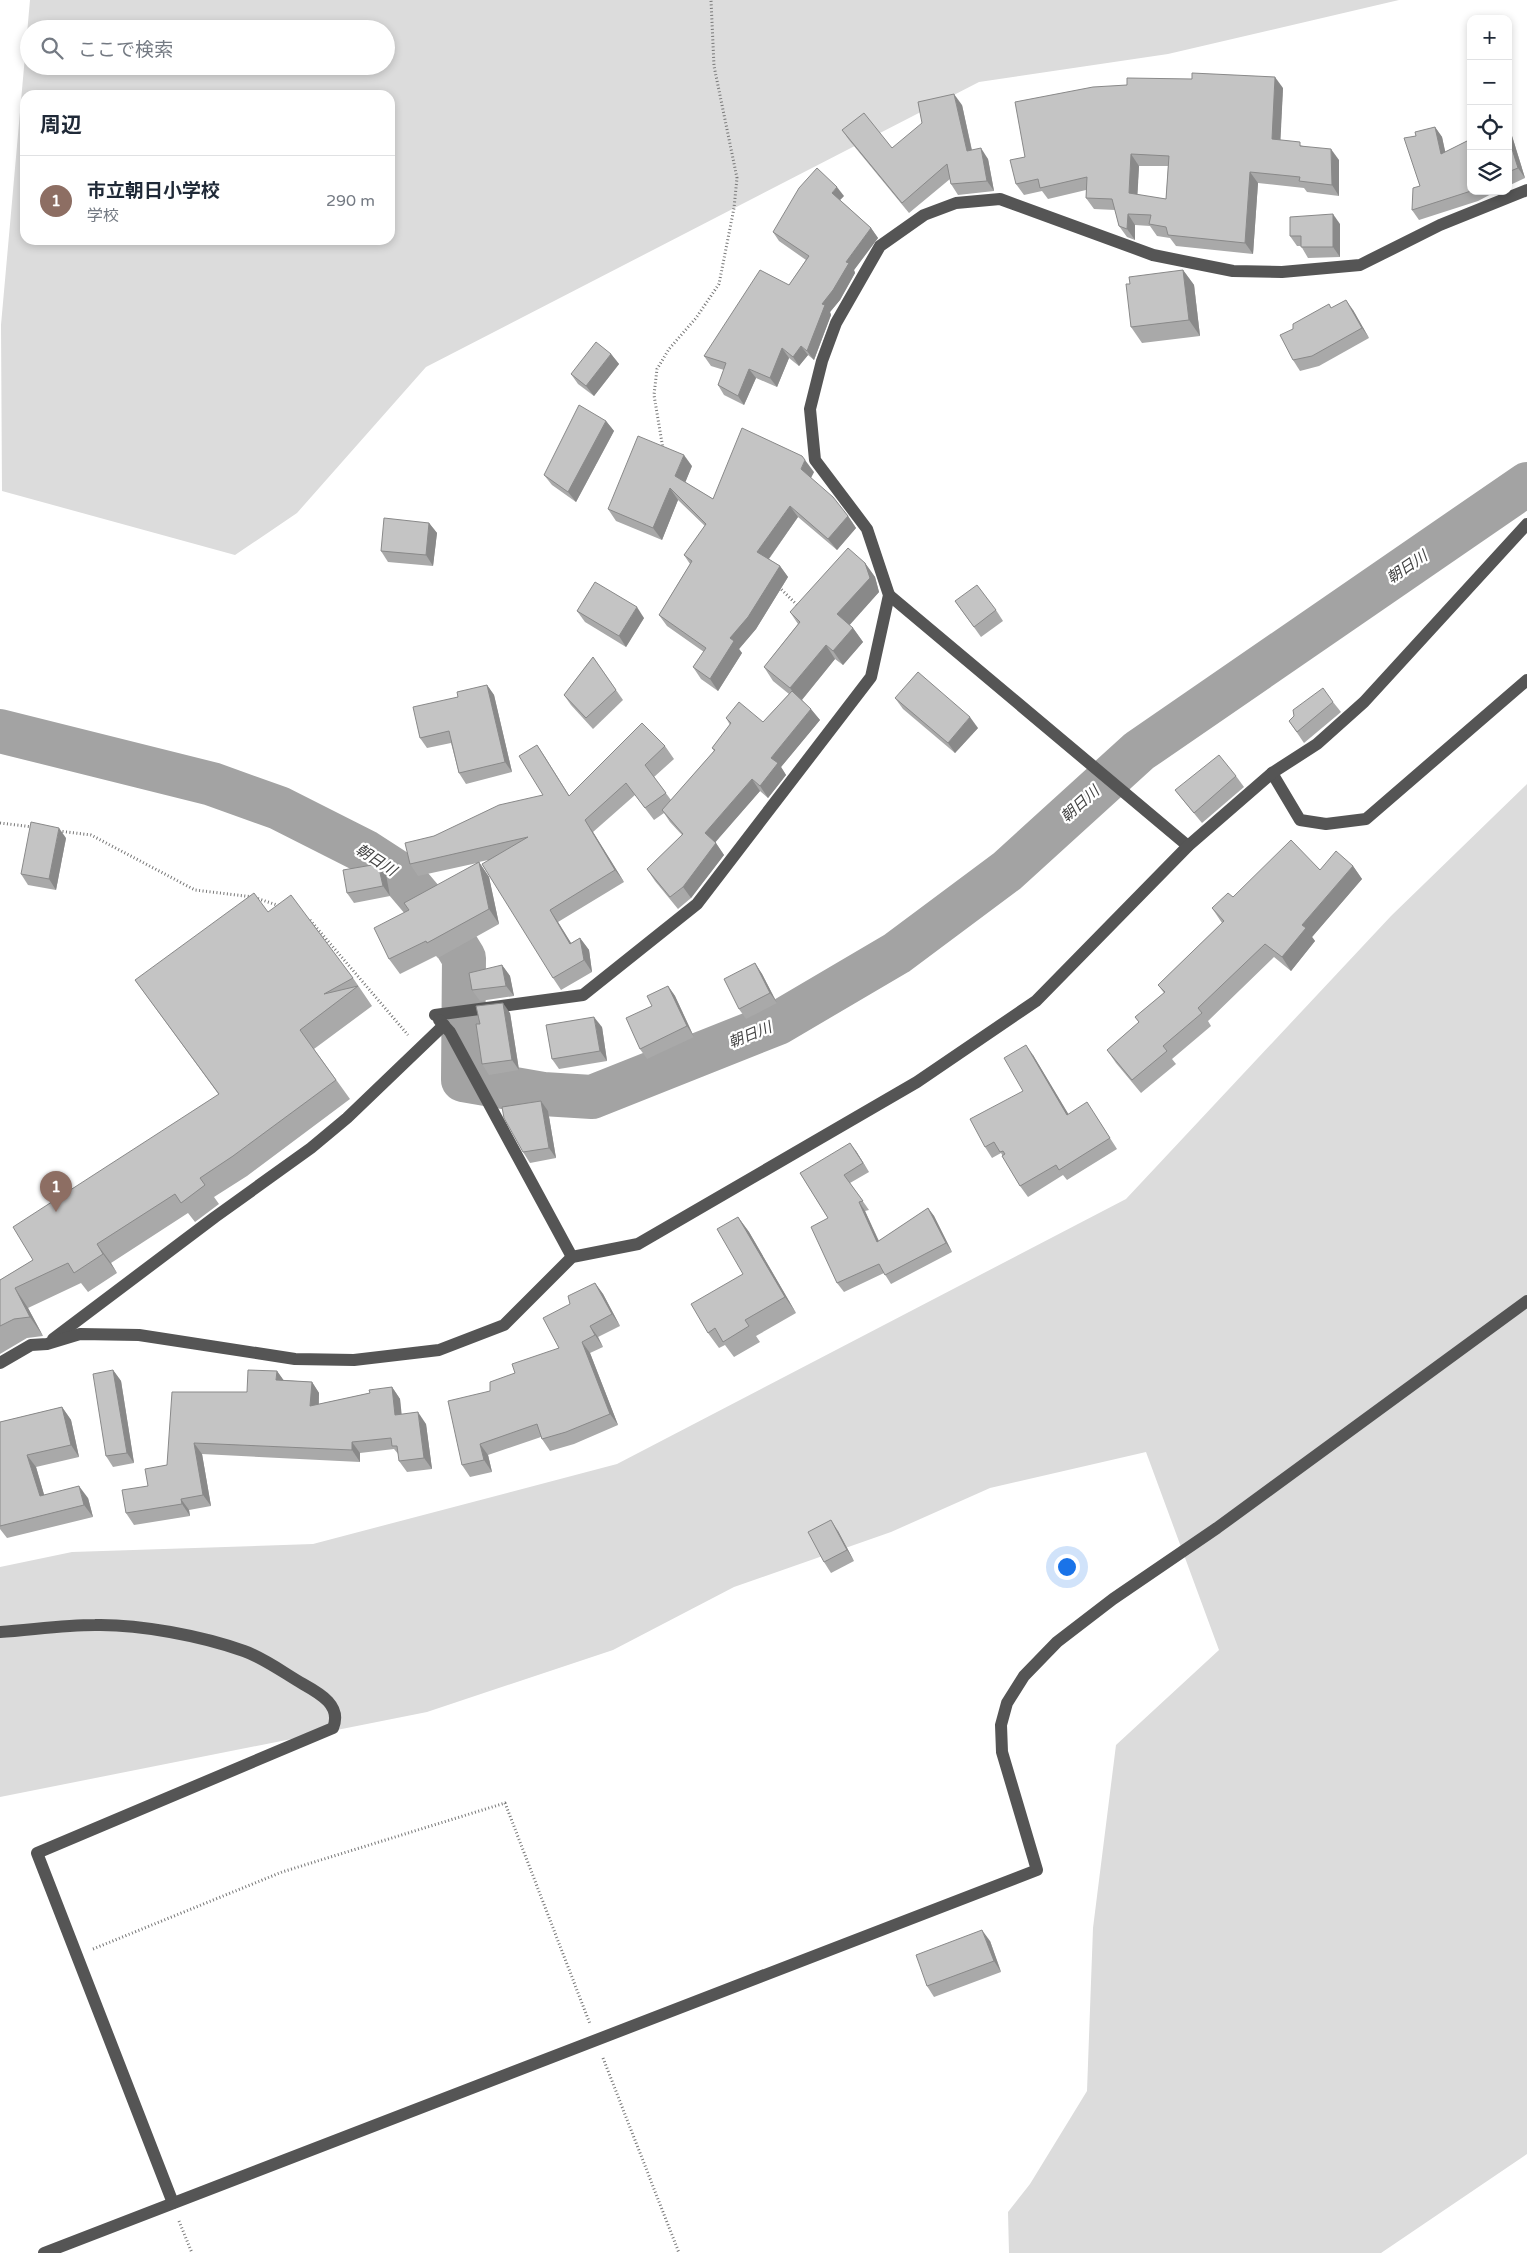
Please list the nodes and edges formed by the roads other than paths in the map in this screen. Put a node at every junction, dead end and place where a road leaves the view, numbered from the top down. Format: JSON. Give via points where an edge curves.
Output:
{"nodes":[{"id":1,"x":1527,"y":190,"type":"edge"},
{"id":2,"x":1527,"y":524,"type":"edge"},
{"id":3,"x":889,"y":595,"type":"junction"},
{"id":4,"x":1527,"y":680,"type":"edge"},
{"id":5,"x":1272,"y":773,"type":"junction"},
{"id":6,"x":1188,"y":846,"type":"junction"},
{"id":7,"x":444,"y":1025,"type":"junction"},
{"id":8,"x":572,"y":1257,"type":"junction"},
{"id":9,"x":1527,"y":1301,"type":"edge"},
{"id":10,"x":47,"y":1344,"type":"junction"},
{"id":11,"x":0,"y":1363,"type":"edge"},
{"id":12,"x":0,"y":1632,"type":"edge"},
{"id":13,"x":173,"y":2203,"type":"junction"},
{"id":14,"x":44,"y":2253,"type":"edge"}],
"edges":[{"from":1,"to":3,"type":"street","via":[[1440,225],[1360,264],[1282,272],[1233,271],[1153,255],[1000,198],[956,203],[924,215],[880,246],[853,291],[830,338],[810,409],[815,460],[867,529]]},
{"from":2,"to":5,"type":"street","via":[[1364,702],[1317,744]]},
{"from":3,"to":6,"type":"street"},
{"from":3,"to":7,"type":"street","via":[[871,678],[696,904],[583,995],[435,1015]]},
{"from":4,"to":5,"type":"street","via":[[1366,819],[1326,824],[1300,820]]},
{"from":5,"to":6,"type":"street"},
{"from":6,"to":8,"type":"street","via":[[1036,1000],[917,1082],[638,1244]]},
{"from":7,"to":8,"type":"street"},
{"from":7,"to":10,"type":"street","via":[[347,1118],[310,1148]]},
{"from":8,"to":10,"type":"street","via":[[504,1325],[439,1350],[354,1360],[295,1359],[139,1334],[80,1334]]},
{"from":9,"to":13,"type":"street","via":[[1216,1528],[1113,1599],[1057,1642],[1024,1676],[1007,1703],[1001,1725],[1002,1752],[1037,1870]]},
{"from":10,"to":11,"type":"street","via":[[31,1345]]},
{"from":12,"to":13,"type":"street","via":[[95,1625],[172,1632],[245,1651],[312,1689],[335,1711],[337,1719],[333,1728],[37,1853]]},
{"from":13,"to":14,"type":"street"}]}
